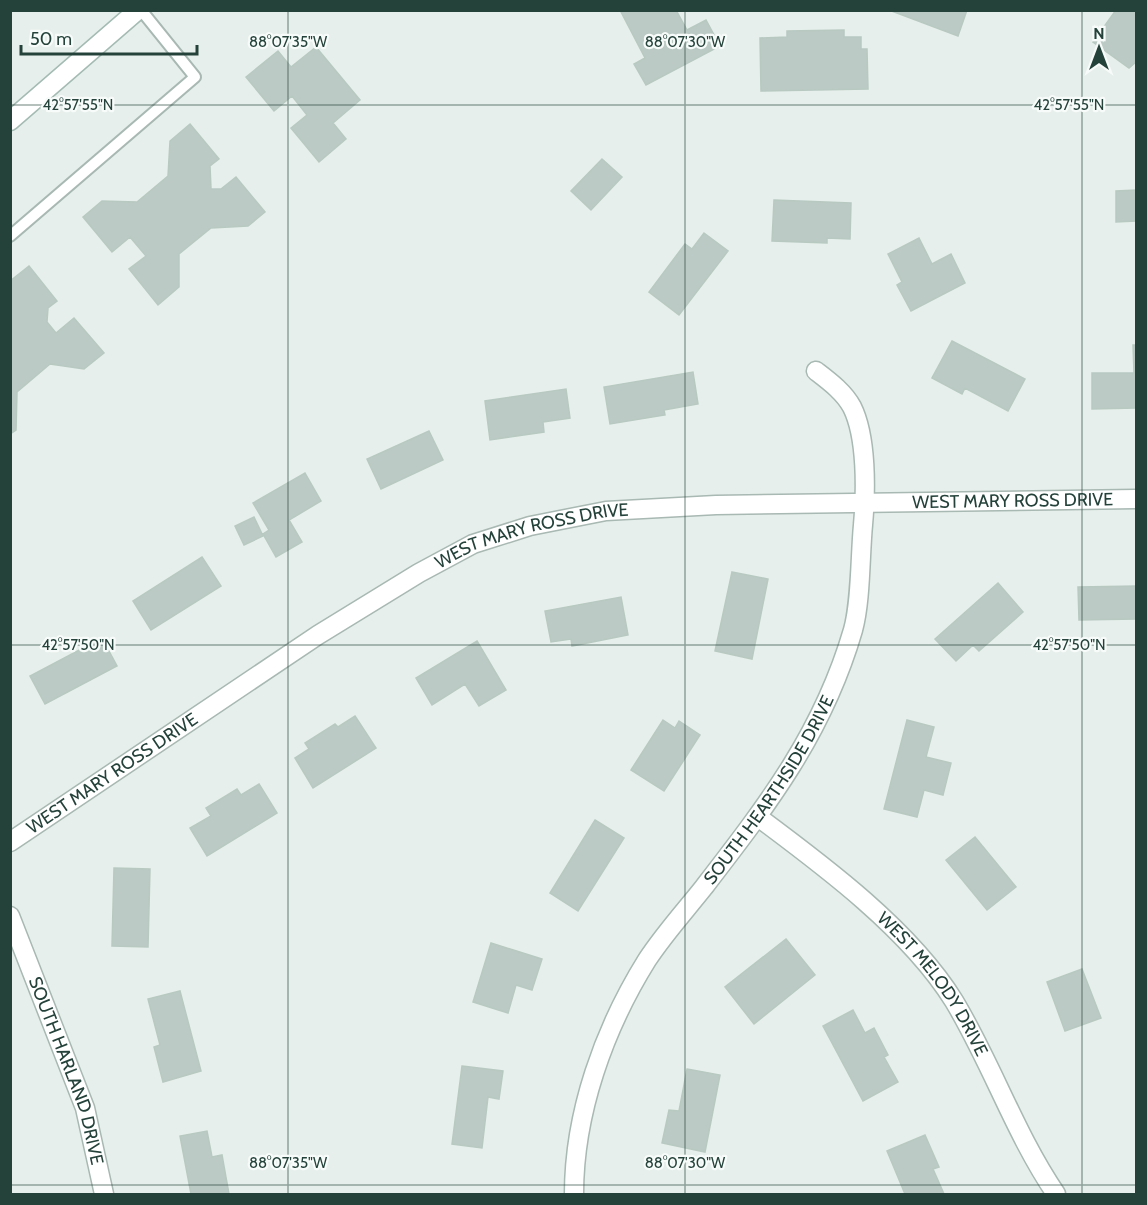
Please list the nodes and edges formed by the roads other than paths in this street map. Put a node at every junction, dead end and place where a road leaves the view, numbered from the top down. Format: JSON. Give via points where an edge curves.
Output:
{"nodes":[{"id":1,"x":139,"y":10,"type":"edge"},
{"id":2,"x":10,"y":121,"type":"edge"},
{"id":3,"x":10,"y":236,"type":"edge"},
{"id":4,"x":816,"y":371,"type":"dead end"},
{"id":5,"x":1137,"y":499,"type":"edge"},
{"id":6,"x":865,"y":502,"type":"junction"},
{"id":7,"x":758,"y":817,"type":"junction"},
{"id":8,"x":10,"y":842,"type":"edge"},
{"id":9,"x":10,"y":916,"type":"edge"},
{"id":10,"x":104,"y":1194,"type":"edge"},
{"id":11,"x":574,"y":1194,"type":"edge"},
{"id":12,"x":1056,"y":1194,"type":"edge"}],
"edges":[{"from":1,"to":2,"type":"street"},
{"from":1,"to":3,"type":"lane","via":[[195,77]]},
{"from":4,"to":6,"type":"street","name":"SOUTH HEARTHSIDE DRIVE","via":[[839,390],[857,419]]},
{"from":5,"to":6,"type":"street","name":"WEST MARY ROSS DRIVE"},
{"from":6,"to":7,"type":"street","name":"SOUTH HEARTHSIDE DRIVE","via":[[854,628],[827,705],[797,760]]},
{"from":6,"to":8,"type":"street","name":"WEST MARY ROSS DRIVE","via":[[606,511],[530,526],[473,544],[318,635]]},
{"from":7,"to":11,"type":"street","name":"SOUTH HEARTHSIDE DRIVE","via":[[648,960],[608,1036],[583,1109]]},
{"from":7,"to":12,"type":"street","name":"WEST MELODY DRIVE","via":[[853,892],[913,948],[953,1000],[1033,1160]]},
{"from":9,"to":10,"type":"street","name":"SOUTH HARLAND DRIVE","via":[[85,1108]]}]}
